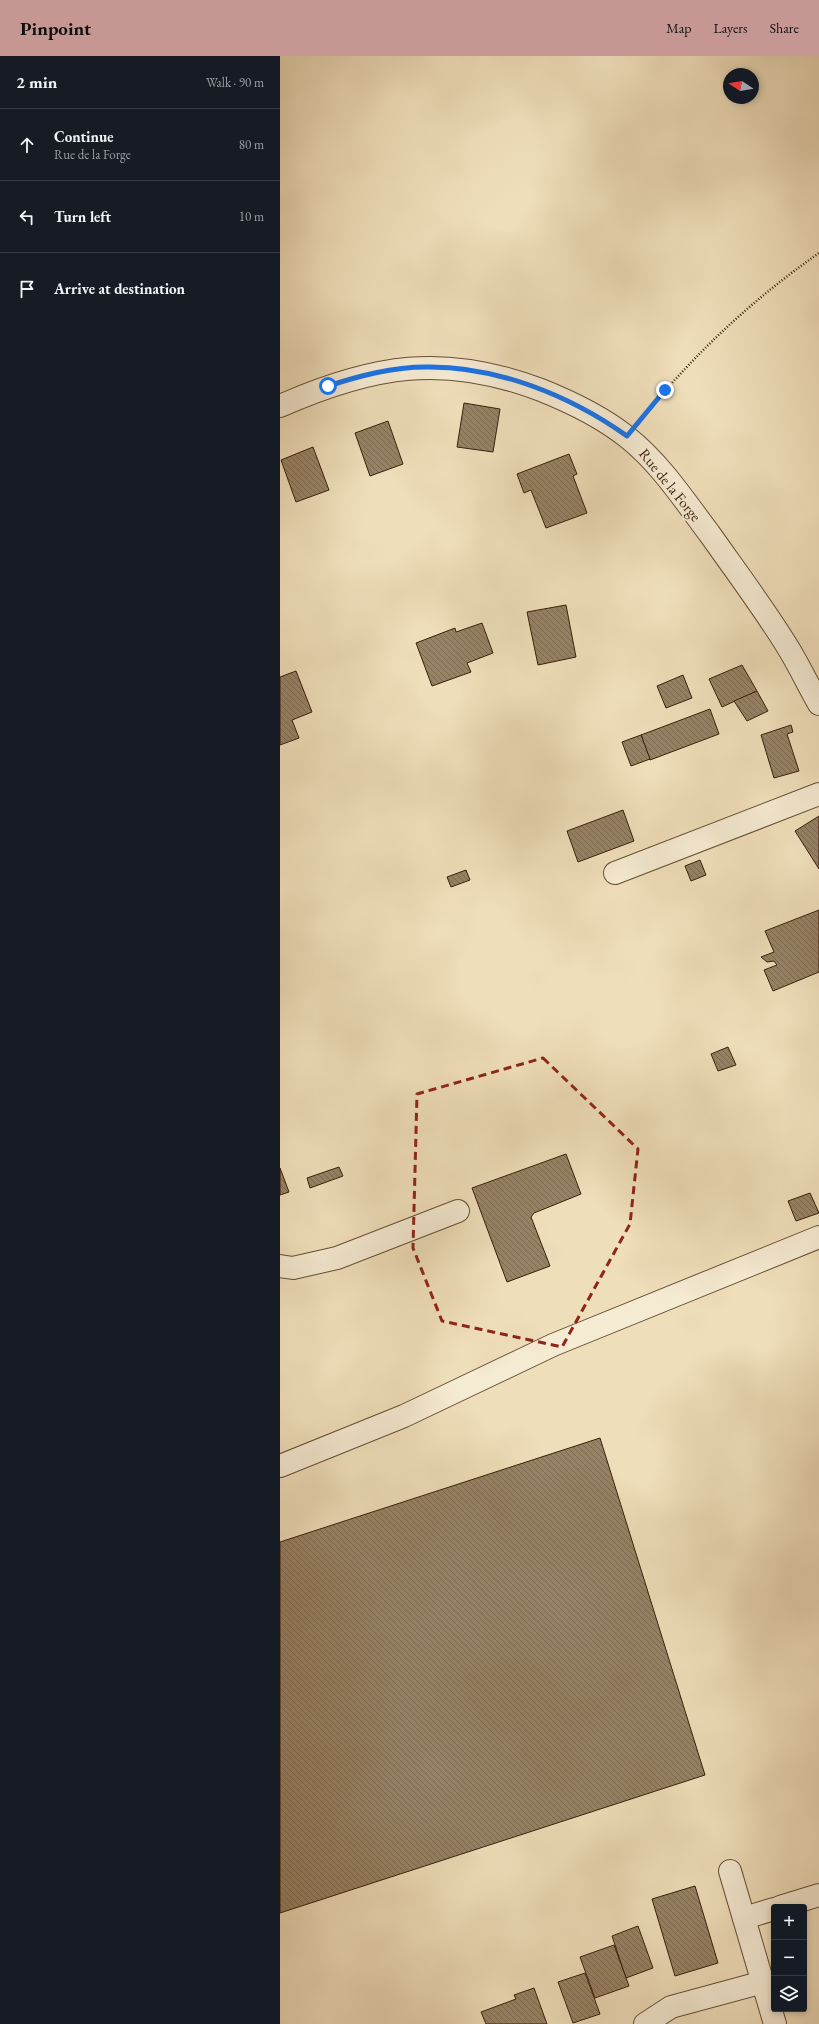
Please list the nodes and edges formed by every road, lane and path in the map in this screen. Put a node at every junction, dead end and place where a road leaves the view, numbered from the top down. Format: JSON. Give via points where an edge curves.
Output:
{"nodes":[{"id":1,"x":819,"y":253,"type":"edge"},
{"id":2,"x":280,"y":406,"type":"edge"},
{"id":3,"x":627,"y":436,"type":"junction"},
{"id":4,"x":819,"y":704,"type":"edge"},
{"id":5,"x":819,"y":794,"type":"edge"},
{"id":6,"x":615,"y":873,"type":"dead end"},
{"id":7,"x":458,"y":1211,"type":"dead end"},
{"id":8,"x":819,"y":1237,"type":"edge"},
{"id":9,"x":280,"y":1266,"type":"edge"},
{"id":10,"x":280,"y":1466,"type":"edge"},
{"id":11,"x":730,"y":1871,"type":"dead end"},
{"id":12,"x":819,"y":1895,"type":"edge"},
{"id":13,"x":790,"y":1904,"type":"edge"},
{"id":14,"x":771,"y":1910,"type":"edge"},
{"id":15,"x":744,"y":1918,"type":"junction"},
{"id":16,"x":763,"y":1982,"type":"junction"},
{"id":17,"x":645,"y":2024,"type":"edge"},
{"id":18,"x":775,"y":2024,"type":"edge"}],
"edges":[{"from":1,"to":3,"type":"path","via":[[730,324],[665,390]]},
{"from":2,"to":3,"type":"street","name":"Rue de la Forge","via":[[328,386],[366,375],[404,368],[446,367],[489,374],[532,387],[576,406]]},
{"from":3,"to":4,"type":"street","name":"Rue de la Forge","via":[[649,456],[678,492],[753,596],[787,646]]},
{"from":5,"to":6,"type":"street"},
{"from":7,"to":9,"type":"street","via":[[337,1258],[293,1268]]},
{"from":8,"to":10,"type":"street","via":[[552,1345],[404,1416]]},
{"from":11,"to":15,"type":"street"},
{"from":12,"to":13,"type":"street"},
{"from":14,"to":15,"type":"street"},
{"from":15,"to":16,"type":"street"},
{"from":16,"to":17,"type":"street","via":[[671,2007]]},
{"from":16,"to":18,"type":"street"}]}
